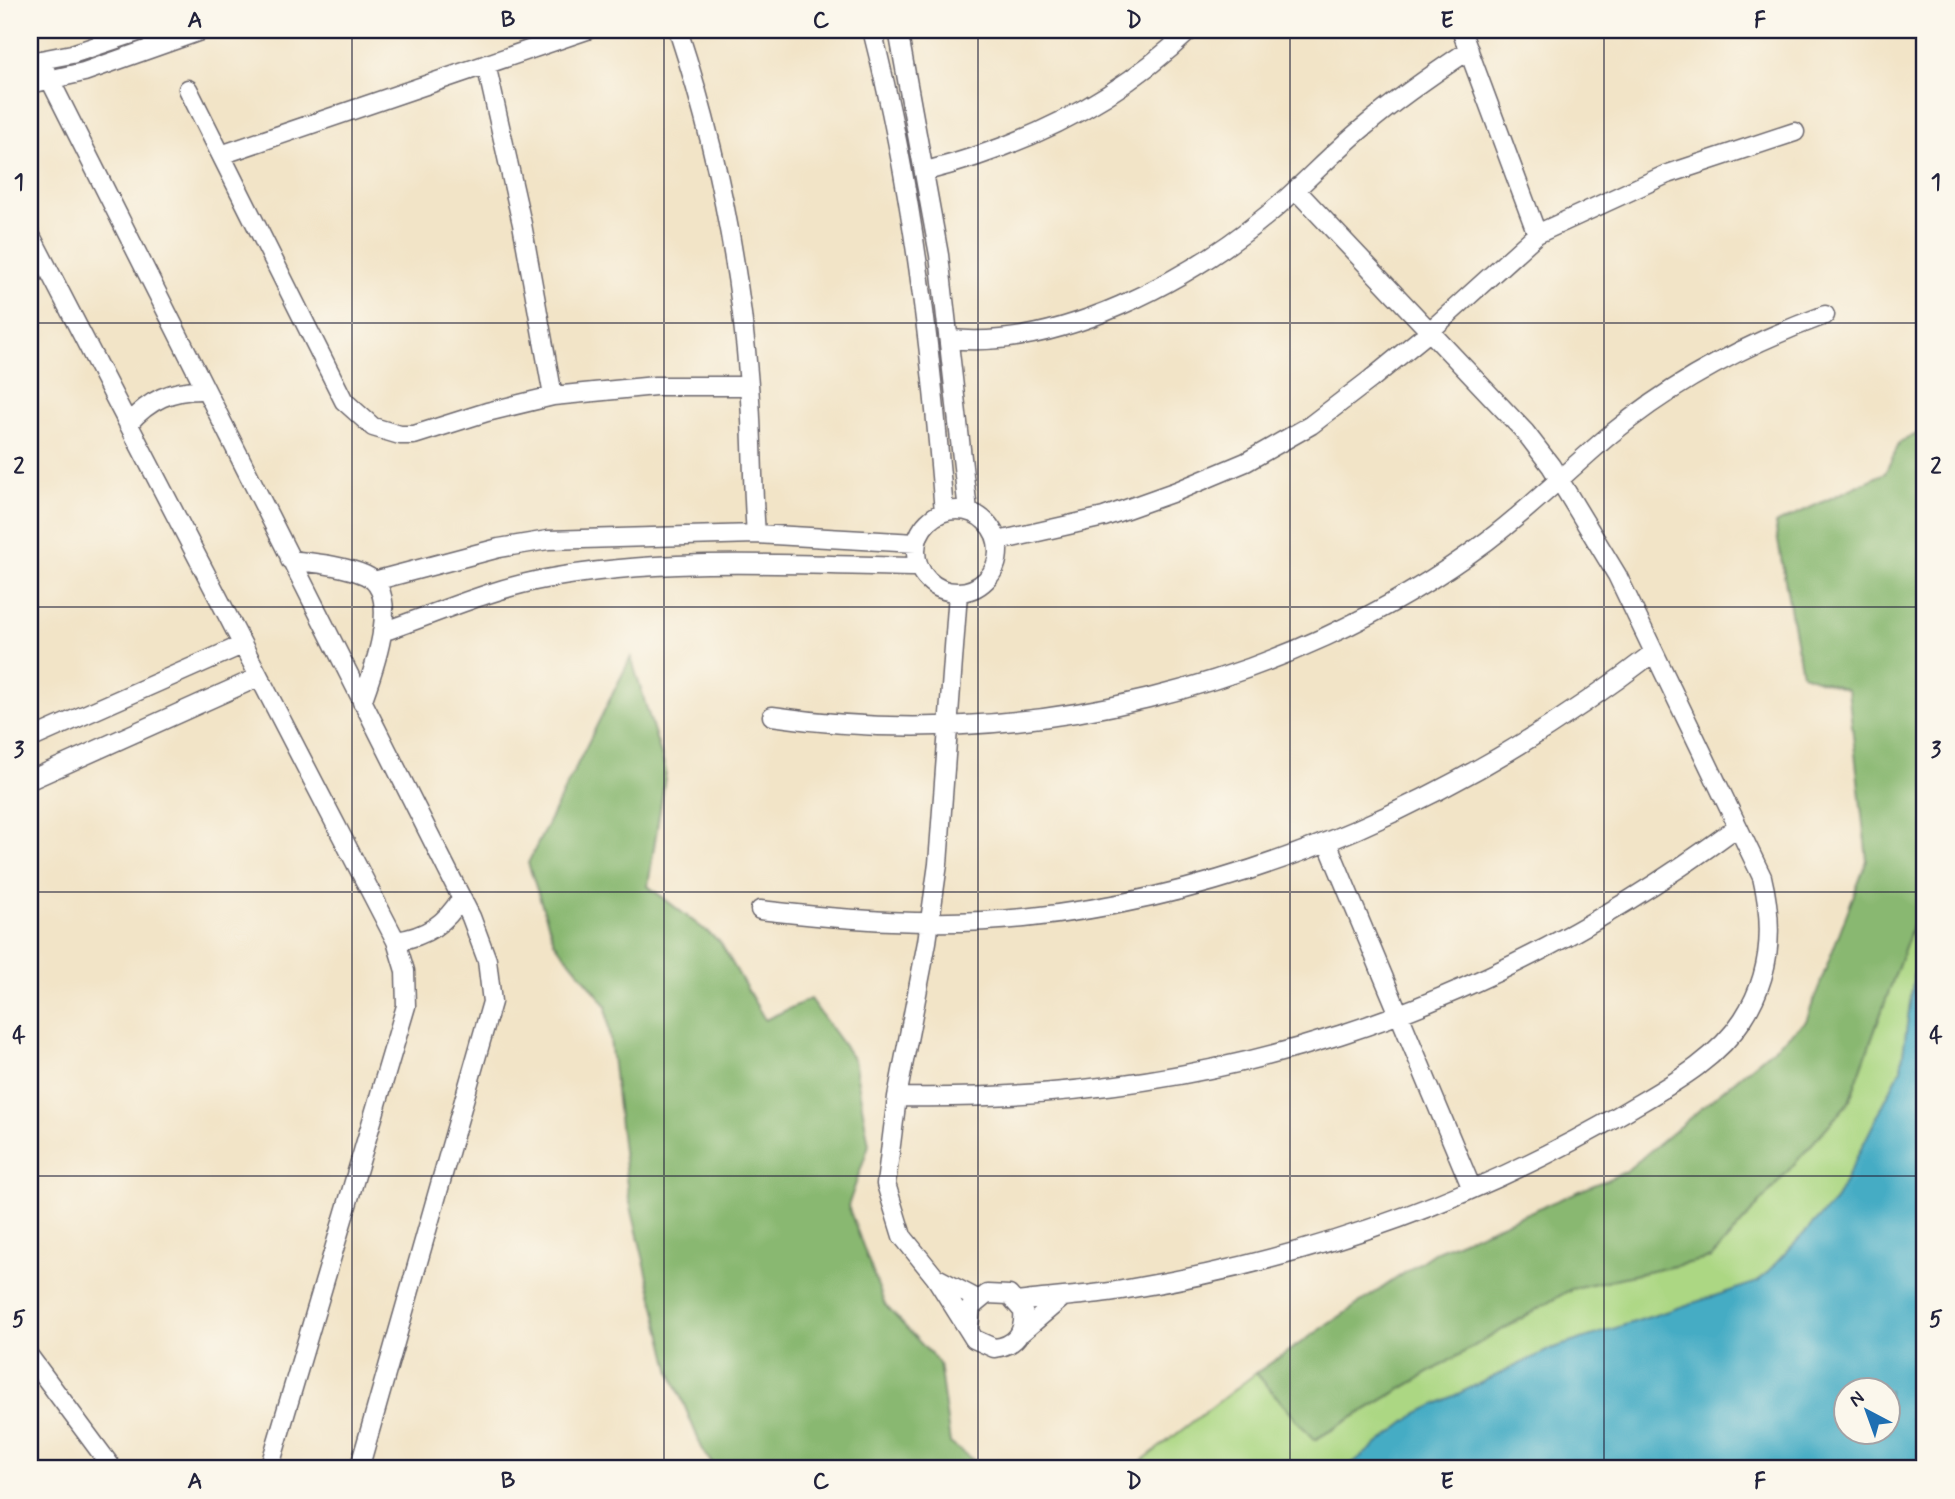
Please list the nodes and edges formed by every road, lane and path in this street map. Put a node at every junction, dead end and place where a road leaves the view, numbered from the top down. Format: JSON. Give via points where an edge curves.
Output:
{"nodes":[{"id":1,"x":144,"y":30,"type":"edge"},
{"id":2,"x":203,"y":30,"type":"edge"},
{"id":3,"x":587,"y":30,"type":"edge"},
{"id":4,"x":678,"y":30,"type":"edge"},
{"id":5,"x":872,"y":30,"type":"edge"},
{"id":6,"x":898,"y":30,"type":"edge"},
{"id":7,"x":1190,"y":30,"type":"edge"},
{"id":8,"x":1461,"y":30,"type":"edge"},
{"id":9,"x":1469,"y":50,"type":"junction"},
{"id":10,"x":35,"y":61,"type":"edge"},
{"id":11,"x":486,"y":64,"type":"junction"},
{"id":12,"x":48,"y":80,"type":"junction"},
{"id":13,"x":30,"y":84,"type":"edge"},
{"id":14,"x":188,"y":89,"type":"dead end"},
{"id":15,"x":1795,"y":132,"type":"dead end"},
{"id":16,"x":220,"y":155,"type":"junction"},
{"id":17,"x":926,"y":171,"type":"junction"},
{"id":18,"x":1296,"y":190,"type":"junction"},
{"id":19,"x":30,"y":234,"type":"edge"},
{"id":20,"x":1537,"y":234,"type":"junction"},
{"id":21,"x":1825,"y":315,"type":"dead end"},
{"id":22,"x":1430,"y":331,"type":"junction"},
{"id":23,"x":951,"y":339,"type":"junction"},
{"id":24,"x":750,"y":386,"type":"junction"},
{"id":25,"x":204,"y":390,"type":"junction"},
{"id":26,"x":553,"y":397,"type":"junction"},
{"id":27,"x":128,"y":424,"type":"junction"},
{"id":28,"x":1560,"y":481,"type":"junction"},
{"id":29,"x":968,"y":511,"type":"junction"},
{"id":30,"x":944,"y":512,"type":"junction"},
{"id":31,"x":756,"y":534,"type":"junction"},
{"id":32,"x":998,"y":541,"type":"junction"},
{"id":33,"x":916,"y":543,"type":"junction"},
{"id":34,"x":290,"y":560,"type":"junction"},
{"id":35,"x":919,"y":567,"type":"junction"},
{"id":36,"x":374,"y":582,"type":"junction"},
{"id":37,"x":958,"y":593,"type":"junction"},
{"id":38,"x":382,"y":632,"type":"junction"},
{"id":39,"x":242,"y":645,"type":"junction"},
{"id":40,"x":1653,"y":653,"type":"junction"},
{"id":41,"x":258,"y":677,"type":"junction"},
{"id":42,"x":362,"y":702,"type":"junction"},
{"id":43,"x":772,"y":716,"type":"dead end"},
{"id":44,"x":950,"y":723,"type":"junction"},
{"id":45,"x":30,"y":738,"type":"edge"},
{"id":46,"x":30,"y":780,"type":"edge"},
{"id":47,"x":1737,"y":827,"type":"junction"},
{"id":48,"x":1328,"y":842,"type":"junction"},
{"id":49,"x":461,"y":898,"type":"junction"},
{"id":50,"x":760,"y":910,"type":"dead end"},
{"id":51,"x":930,"y":922,"type":"junction"},
{"id":52,"x":396,"y":941,"type":"junction"},
{"id":53,"x":1402,"y":1014,"type":"junction"},
{"id":54,"x":897,"y":1097,"type":"junction"},
{"id":55,"x":1472,"y":1189,"type":"junction"},
{"id":56,"x":935,"y":1277,"type":"junction"},
{"id":57,"x":1062,"y":1298,"type":"junction"},
{"id":58,"x":978,"y":1299,"type":"junction"},
{"id":59,"x":1017,"y":1301,"type":"junction"},
{"id":60,"x":969,"y":1329,"type":"junction"},
{"id":61,"x":1021,"y":1333,"type":"junction"},
{"id":62,"x":30,"y":1357,"type":"edge"},
{"id":63,"x":113,"y":1469,"type":"edge"},
{"id":64,"x":269,"y":1469,"type":"edge"},
{"id":65,"x":359,"y":1469,"type":"edge"}],
"edges":[{"from":1,"to":10,"type":"street"},
{"from":2,"to":12,"type":"street"},
{"from":3,"to":11,"type":"street"},
{"from":4,"to":24,"type":"street","via":[[727,219]]},
{"from":5,"to":30,"type":"street","via":[[916,240],[928,321]]},
{"from":6,"to":17,"type":"street"},
{"from":7,"to":17,"type":"street","via":[[1151,64],[1087,108],[1017,142]]},
{"from":8,"to":9,"type":"street"},
{"from":9,"to":18,"type":"street","via":[[1364,127]]},
{"from":9,"to":20,"type":"street"},
{"from":10,"to":12,"type":"street"},
{"from":11,"to":16,"type":"street"},
{"from":11,"to":26,"type":"street","via":[[522,224]]},
{"from":12,"to":13,"type":"street"},
{"from":12,"to":25,"type":"street"},
{"from":14,"to":16,"type":"street"},
{"from":15,"to":20,"type":"street","via":[[1665,174]]},
{"from":16,"to":26,"type":"street","via":[[344,401],[362,420],[386,432],[414,435]]},
{"from":17,"to":23,"type":"street"},
{"from":18,"to":22,"type":"street"},
{"from":18,"to":23,"type":"street","via":[[1210,256],[1113,307],[1013,340]]},
{"from":19,"to":27,"type":"street"},
{"from":20,"to":22,"type":"street"},
{"from":21,"to":28,"type":"street","via":[[1697,373],[1612,434]]},
{"from":22,"to":28,"type":"street","via":[[1525,432]]},
{"from":22,"to":32,"type":"street","via":[[1311,425],[1245,462],[1104,517]]},
{"from":23,"to":29,"type":"street"},
{"from":24,"to":26,"type":"street","via":[[655,386]]},
{"from":24,"to":31,"type":"street"},
{"from":25,"to":27,"type":"street","via":[[157,399]]},
{"from":25,"to":34,"type":"street"},
{"from":27,"to":39,"type":"street"},
{"from":28,"to":40,"type":"street","via":[[1617,575]]},
{"from":28,"to":44,"type":"street","via":[[1447,569],[1364,618],[1276,658],[1185,689],[1104,708]]},
{"from":29,"to":30,"type":"street"},
{"from":29,"to":32,"type":"street","via":[[985,520]]},
{"from":30,"to":33,"type":"street","via":[[928,521]]},
{"from":31,"to":33,"type":"street"},
{"from":31,"to":36,"type":"street","via":[[548,540],[499,548]]},
{"from":32,"to":37,"type":"street","via":[[999,553],[990,576],[970,591]]},
{"from":33,"to":35,"type":"street"},
{"from":34,"to":36,"type":"street","via":[[338,568]]},
{"from":34,"to":42,"type":"street"},
{"from":35,"to":37,"type":"street","via":[[934,586]]},
{"from":35,"to":38,"type":"street","via":[[756,564],[616,569],[543,579]]},
{"from":36,"to":38,"type":"street","via":[[383,601]]},
{"from":37,"to":44,"type":"street"},
{"from":38,"to":42,"type":"street"},
{"from":39,"to":41,"type":"street"},
{"from":39,"to":45,"type":"street"},
{"from":40,"to":47,"type":"street"},
{"from":40,"to":48,"type":"street","via":[[1513,751],[1413,805]]},
{"from":41,"to":46,"type":"street"},
{"from":41,"to":52,"type":"street"},
{"from":42,"to":49,"type":"street"},
{"from":43,"to":44,"type":"street","via":[[869,726]]},
{"from":44,"to":51,"type":"street"},
{"from":47,"to":53,"type":"street","via":[[1647,891],[1552,947]]},
{"from":47,"to":55,"type":"street","via":[[1762,877],[1769,933],[1759,989],[1733,1034],[1709,1058],[1641,1102]]},
{"from":48,"to":51,"type":"street","via":[[1254,869],[1111,905],[1022,918]]},
{"from":48,"to":53,"type":"street"},
{"from":49,"to":52,"type":"street","via":[[448,917],[429,931]]},
{"from":49,"to":65,"type":"street","via":[[483,945],[492,1002]]},
{"from":50,"to":51,"type":"street"},
{"from":51,"to":54,"type":"street"},
{"from":52,"to":64,"type":"street","via":[[405,971],[406,1006]]},
{"from":53,"to":54,"type":"street","via":[[1293,1050],[1136,1083],[1011,1096]]},
{"from":53,"to":55,"type":"street"},
{"from":54,"to":56,"type":"street","via":[[887,1184],[902,1236]]},
{"from":55,"to":57,"type":"street","via":[[1292,1253],[1178,1280]]},
{"from":56,"to":58,"type":"street"},
{"from":56,"to":60,"type":"street"},
{"from":57,"to":59,"type":"street"},
{"from":57,"to":61,"type":"street"},
{"from":58,"to":59,"type":"street","via":[[998,1292]]},
{"from":58,"to":60,"type":"street","via":[[971,1307]]},
{"from":59,"to":61,"type":"street","via":[[1023,1311]]},
{"from":60,"to":61,"type":"street","via":[[983,1345],[994,1348],[1014,1341]]},
{"from":62,"to":63,"type":"street"}]}
